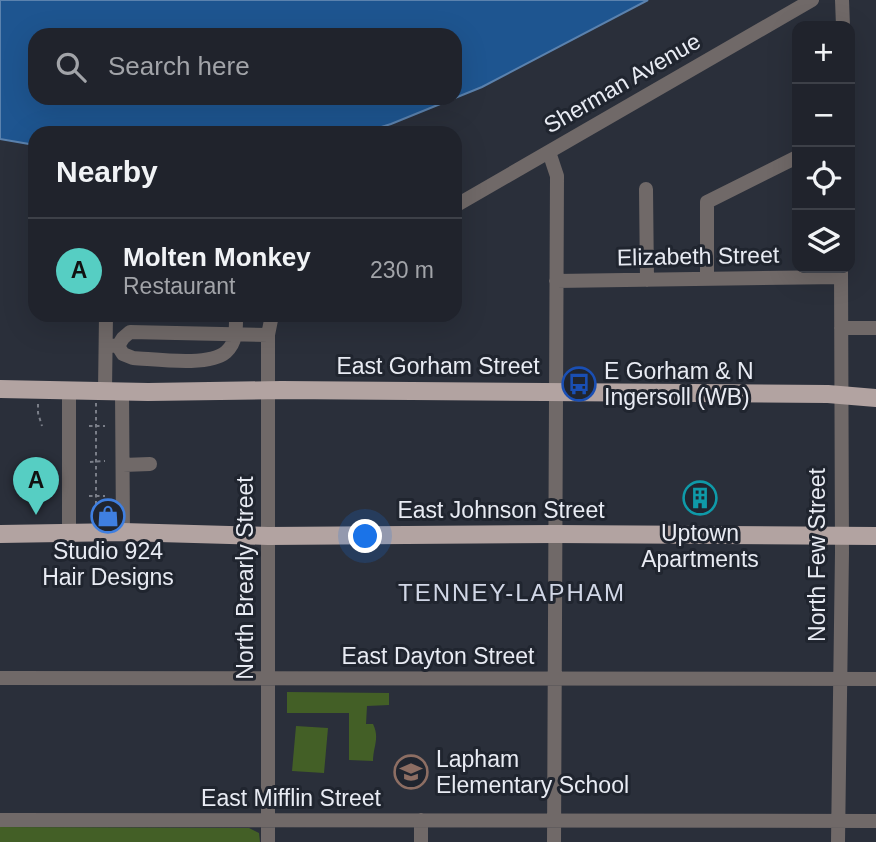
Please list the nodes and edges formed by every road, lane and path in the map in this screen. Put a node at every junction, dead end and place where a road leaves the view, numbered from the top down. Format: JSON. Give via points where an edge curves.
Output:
{"nodes":[{"id":1,"x":811,"y":0,"type":"edge"},
{"id":2,"x":842,"y":0,"type":"edge"},
{"id":3,"x":842,"y":21,"type":"edge"},
{"id":4,"x":549,"y":152,"type":"junction"},
{"id":5,"x":792,"y":160,"type":"edge"},
{"id":6,"x":646,"y":189,"type":"dead end"},
{"id":7,"x":462,"y":202,"type":"edge"},
{"id":8,"x":822,"y":273,"type":"edge"},
{"id":9,"x":841,"y":273,"type":"edge"},
{"id":10,"x":707,"y":279,"type":"junction"},
{"id":11,"x":648,"y":280,"type":"junction"},
{"id":12,"x":556,"y":281,"type":"junction"},
{"id":13,"x":107,"y":322,"type":"edge"},
{"id":14,"x":236,"y":322,"type":"edge"},
{"id":15,"x":271,"y":322,"type":"edge"},
{"id":16,"x":841,"y":328,"type":"junction"},
{"id":17,"x":876,"y":328,"type":"edge"},
{"id":18,"x":236,"y":334,"type":"junction"},
{"id":19,"x":268,"y":335,"type":"junction"},
{"id":20,"x":112,"y":345,"type":"junction"},
{"id":21,"x":0,"y":388,"type":"edge"},
{"id":22,"x":69,"y":390,"type":"junction"},
{"id":23,"x":108,"y":391,"type":"junction"},
{"id":24,"x":268,"y":391,"type":"junction"},
{"id":25,"x":556,"y":391,"type":"junction"},
{"id":26,"x":840,"y":394,"type":"junction"},
{"id":27,"x":876,"y":398,"type":"edge"},
{"id":28,"x":38,"y":403,"type":"dead end"},
{"id":29,"x":42,"y":426,"type":"dead end"},
{"id":30,"x":89,"y":426,"type":"dead end"},
{"id":31,"x":96,"y":426,"type":"junction"},
{"id":32,"x":105,"y":426,"type":"dead end"},
{"id":33,"x":90,"y":461,"type":"dead end"},
{"id":34,"x":96,"y":461,"type":"junction"},
{"id":35,"x":105,"y":461,"type":"dead end"},
{"id":36,"x":150,"y":464,"type":"dead end"},
{"id":37,"x":123,"y":465,"type":"junction"},
{"id":38,"x":89,"y":496,"type":"dead end"},
{"id":39,"x":96,"y":496,"type":"junction"},
{"id":40,"x":105,"y":496,"type":"dead end"},
{"id":41,"x":96,"y":515,"type":"dead end"},
{"id":42,"x":123,"y":533,"type":"junction"},
{"id":43,"x":0,"y":534,"type":"edge"},
{"id":44,"x":69,"y":534,"type":"junction"},
{"id":45,"x":555,"y":534,"type":"junction"},
{"id":46,"x":268,"y":536,"type":"junction"},
{"id":47,"x":842,"y":536,"type":"junction"},
{"id":48,"x":876,"y":536,"type":"edge"},
{"id":49,"x":0,"y":678,"type":"edge"},
{"id":50,"x":268,"y":679,"type":"junction"},
{"id":51,"x":555,"y":679,"type":"junction"},
{"id":52,"x":876,"y":679,"type":"edge"},
{"id":53,"x":839,"y":680,"type":"junction"},
{"id":54,"x":0,"y":820,"type":"edge"},
{"id":55,"x":268,"y":820,"type":"junction"},
{"id":56,"x":421,"y":820,"type":"junction"},
{"id":57,"x":555,"y":820,"type":"junction"},
{"id":58,"x":838,"y":821,"type":"junction"},
{"id":59,"x":876,"y":821,"type":"edge"},
{"id":60,"x":268,"y":842,"type":"edge"},
{"id":61,"x":421,"y":842,"type":"edge"},
{"id":62,"x":554,"y":842,"type":"edge"},
{"id":63,"x":838,"y":842,"type":"edge"}],
"edges":[{"from":1,"to":4,"type":"street","name":"Sherman Avenue"},
{"from":2,"to":3,"type":"street"},
{"from":4,"to":7,"type":"street","name":"Sherman Avenue"},
{"from":4,"to":12,"type":"street","via":[[557,176]]},
{"from":5,"to":10,"type":"street","via":[[708,202]]},
{"from":6,"to":11,"type":"street"},
{"from":8,"to":10,"type":"street","name":"Elizabeth Street"},
{"from":9,"to":16,"type":"street","name":"North Few Street"},
{"from":10,"to":11,"type":"street","name":"Elizabeth Street"},
{"from":11,"to":12,"type":"street","name":"Elizabeth Street"},
{"from":12,"to":25,"type":"street"},
{"from":13,"to":20,"type":"street"},
{"from":14,"to":18,"type":"street"},
{"from":15,"to":19,"type":"street","name":"North Brearly Street"},
{"from":16,"to":17,"type":"street"},
{"from":16,"to":26,"type":"street","name":"North Few Street"},
{"from":18,"to":19,"type":"street"},
{"from":18,"to":20,"type":"street","via":[[130,332]]},
{"from":18,"to":20,"type":"street","via":[[228,351],[206,360],[133,358]]},
{"from":19,"to":24,"type":"street","name":"North Brearly Street"},
{"from":20,"to":23,"type":"street"},
{"from":21,"to":22,"type":"main road","name":"East Gorham Street"},
{"from":22,"to":23,"type":"main road","name":"East Gorham Street"},
{"from":22,"to":44,"type":"street"},
{"from":23,"to":24,"type":"main road","name":"East Gorham Street"},
{"from":23,"to":31,"type":"path"},
{"from":23,"to":37,"type":"street"},
{"from":24,"to":25,"type":"main road","name":"East Gorham Street"},
{"from":24,"to":46,"type":"street","name":"North Brearly Street"},
{"from":25,"to":26,"type":"main road","name":"East Gorham Street"},
{"from":25,"to":45,"type":"street"},
{"from":26,"to":27,"type":"main road","name":"East Gorham Street"},
{"from":26,"to":47,"type":"street","name":"North Few Street"},
{"from":28,"to":29,"type":"path"},
{"from":30,"to":31,"type":"path"},
{"from":31,"to":32,"type":"path"},
{"from":31,"to":34,"type":"path"},
{"from":33,"to":34,"type":"path"},
{"from":34,"to":35,"type":"path"},
{"from":34,"to":39,"type":"path"},
{"from":36,"to":37,"type":"street"},
{"from":37,"to":42,"type":"street"},
{"from":38,"to":39,"type":"path"},
{"from":39,"to":40,"type":"path"},
{"from":39,"to":41,"type":"path"},
{"from":42,"to":44,"type":"main road","name":"East Johnson Street"},
{"from":42,"to":46,"type":"main road","name":"East Johnson Street"},
{"from":43,"to":44,"type":"main road","name":"East Johnson Street"},
{"from":45,"to":46,"type":"main road","name":"East Johnson Street"},
{"from":45,"to":47,"type":"main road","name":"East Johnson Street"},
{"from":45,"to":51,"type":"street"},
{"from":46,"to":50,"type":"street","name":"North Brearly Street"},
{"from":47,"to":48,"type":"main road","name":"East Johnson Street"},
{"from":47,"to":53,"type":"street","name":"North Few Street"},
{"from":49,"to":50,"type":"street","name":"East Dayton Street"},
{"from":50,"to":51,"type":"street","name":"East Dayton Street"},
{"from":50,"to":55,"type":"street","name":"North Brearly Street"},
{"from":51,"to":53,"type":"street","name":"East Dayton Street"},
{"from":51,"to":57,"type":"street"},
{"from":52,"to":53,"type":"street","name":"East Dayton Street"},
{"from":53,"to":58,"type":"street","name":"North Few Street"},
{"from":54,"to":55,"type":"street","name":"East Mifflin Street"},
{"from":55,"to":56,"type":"street","name":"East Mifflin Street"},
{"from":55,"to":60,"type":"street","name":"North Brearly Street"},
{"from":56,"to":57,"type":"street","name":"East Mifflin Street"},
{"from":56,"to":61,"type":"street"},
{"from":57,"to":58,"type":"street","name":"East Mifflin Street"},
{"from":57,"to":62,"type":"street"},
{"from":58,"to":59,"type":"street","name":"East Mifflin Street"},
{"from":58,"to":63,"type":"street","name":"North Few Street"}]}
